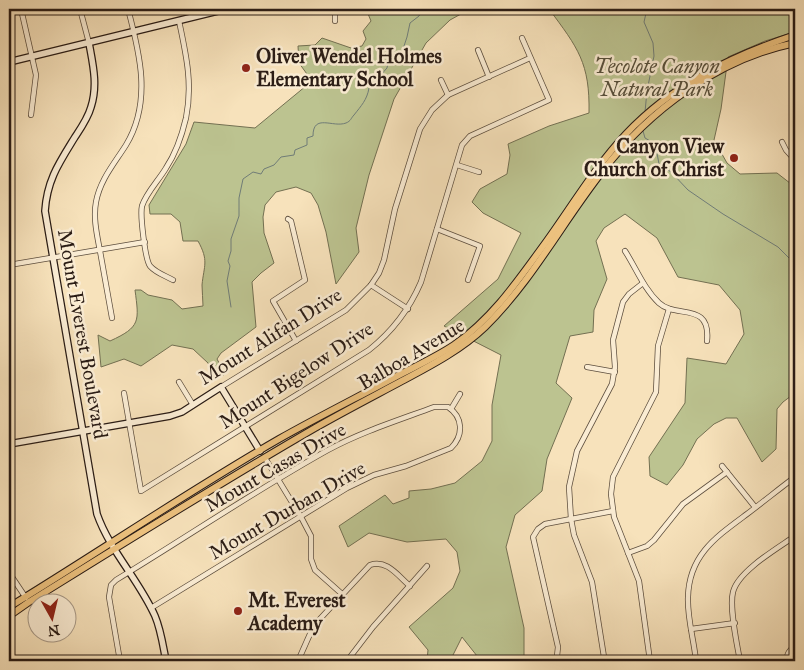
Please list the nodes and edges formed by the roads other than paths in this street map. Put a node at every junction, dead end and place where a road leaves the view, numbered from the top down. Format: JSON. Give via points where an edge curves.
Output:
{"nodes":[{"id":1,"x":21,"y":9,"type":"edge"},
{"id":2,"x":80,"y":9,"type":"edge"},
{"id":3,"x":128,"y":9,"type":"edge"},
{"id":4,"x":226,"y":9,"type":"edge"},
{"id":5,"x":335,"y":9,"type":"edge"},
{"id":6,"x":179,"y":20,"type":"junction"},
{"id":7,"x":335,"y":21,"type":"dead end"},
{"id":8,"x":134,"y":31,"type":"junction"},
{"id":9,"x":795,"y":35,"type":"edge"},
{"id":10,"x":522,"y":38,"type":"dead end"},
{"id":11,"x":795,"y":42,"type":"edge"},
{"id":12,"x":89,"y":43,"type":"junction"},
{"id":13,"x":795,"y":47,"type":"edge"},
{"id":14,"x":478,"y":50,"type":"dead end"},
{"id":15,"x":32,"y":56,"type":"junction"},
{"id":16,"x":530,"y":58,"type":"junction"},
{"id":17,"x":9,"y":62,"type":"edge"},
{"id":18,"x":732,"y":66,"type":"junction"},
{"id":19,"x":489,"y":76,"type":"junction"},
{"id":20,"x":441,"y":80,"type":"dead end"},
{"id":21,"x":448,"y":95,"type":"junction"},
{"id":22,"x":31,"y":115,"type":"dead end"},
{"id":23,"x":782,"y":142,"type":"dead end"},
{"id":24,"x":795,"y":160,"type":"edge"},
{"id":25,"x":457,"y":165,"type":"junction"},
{"id":26,"x":479,"y":172,"type":"dead end"},
{"id":27,"x":288,"y":219,"type":"dead end"},
{"id":28,"x":437,"y":229,"type":"junction"},
{"id":29,"x":145,"y":242,"type":"junction"},
{"id":30,"x":100,"y":250,"type":"junction"},
{"id":31,"x":624,"y":251,"type":"dead end"},
{"id":32,"x":54,"y":258,"type":"junction"},
{"id":33,"x":9,"y":265,"type":"edge"},
{"id":34,"x":173,"y":280,"type":"dead end"},
{"id":35,"x":468,"y":280,"type":"dead end"},
{"id":36,"x":643,"y":283,"type":"junction"},
{"id":37,"x":371,"y":285,"type":"junction"},
{"id":38,"x":669,"y":308,"type":"junction"},
{"id":39,"x":408,"y":309,"type":"junction"},
{"id":40,"x":112,"y":318,"type":"dead end"},
{"id":41,"x":296,"y":341,"type":"junction"},
{"id":42,"x":707,"y":341,"type":"dead end"},
{"id":43,"x":587,"y":368,"type":"dead end"},
{"id":44,"x":615,"y":372,"type":"junction"},
{"id":45,"x":179,"y":382,"type":"dead end"},
{"id":46,"x":221,"y":387,"type":"junction"},
{"id":47,"x":124,"y":393,"type":"dead end"},
{"id":48,"x":460,"y":394,"type":"dead end"},
{"id":49,"x":193,"y":405,"type":"junction"},
{"id":50,"x":451,"y":409,"type":"junction"},
{"id":51,"x":129,"y":424,"type":"junction"},
{"id":52,"x":246,"y":426,"type":"junction"},
{"id":53,"x":83,"y":431,"type":"junction"},
{"id":54,"x":279,"y":440,"type":"junction"},
{"id":55,"x":9,"y":444,"type":"edge"},
{"id":56,"x":260,"y":451,"type":"junction"},
{"id":57,"x":265,"y":458,"type":"junction"},
{"id":58,"x":254,"y":464,"type":"junction"},
{"id":59,"x":722,"y":466,"type":"dead end"},
{"id":60,"x":727,"y":472,"type":"junction"},
{"id":61,"x":795,"y":477,"type":"edge"},
{"id":62,"x":278,"y":480,"type":"junction"},
{"id":63,"x":756,"y":507,"type":"junction"},
{"id":64,"x":612,"y":511,"type":"junction"},
{"id":65,"x":301,"y":517,"type":"junction"},
{"id":66,"x":571,"y":519,"type":"junction"},
{"id":67,"x":795,"y":536,"type":"edge"},
{"id":68,"x":110,"y":542,"type":"junction"},
{"id":69,"x":115,"y":550,"type":"junction"},
{"id":70,"x":628,"y":553,"type":"junction"},
{"id":71,"x":427,"y":566,"type":"dead end"},
{"id":72,"x":129,"y":572,"type":"junction"},
{"id":73,"x":10,"y":574,"type":"dead end"},
{"id":74,"x":410,"y":586,"type":"junction"},
{"id":75,"x":342,"y":594,"type":"junction"},
{"id":76,"x":27,"y":599,"type":"junction"},
{"id":77,"x":9,"y":607,"type":"edge"},
{"id":78,"x":151,"y":608,"type":"junction"},
{"id":79,"x":9,"y":616,"type":"edge"},
{"id":80,"x":734,"y":622,"type":"junction"},
{"id":81,"x":691,"y":629,"type":"junction"},
{"id":82,"x":795,"y":645,"type":"edge"},
{"id":83,"x":120,"y":661,"type":"edge"},
{"id":84,"x":166,"y":661,"type":"edge"},
{"id":85,"x":298,"y":661,"type":"edge"},
{"id":86,"x":348,"y":661,"type":"edge"},
{"id":87,"x":554,"y":661,"type":"edge"},
{"id":88,"x":603,"y":661,"type":"edge"},
{"id":89,"x":650,"y":661,"type":"edge"},
{"id":90,"x":696,"y":661,"type":"edge"},
{"id":91,"x":740,"y":661,"type":"edge"},
{"id":92,"x":787,"y":661,"type":"edge"}],
"edges":[{"from":1,"to":15,"type":"street"},
{"from":2,"to":12,"type":"street","name":"Mount Everest Boulevard"},
{"from":3,"to":8,"type":"street"},
{"from":4,"to":6,"type":"street"},
{"from":5,"to":7,"type":"street"},
{"from":6,"to":8,"type":"street"},
{"from":6,"to":29,"type":"street","via":[[189,67],[188,108],[168,166],[142,204],[140,215]]},
{"from":8,"to":12,"type":"street"},
{"from":8,"to":30,"type":"street","via":[[142,95],[134,128],[106,174],[96,203],[95,227]]},
{"from":9,"to":54,"type":"main road","name":"Balboa Avenue","via":[[757,48],[708,71],[676,91],[643,118],[596,170],[508,294],[460,340]]},
{"from":10,"to":16,"type":"street"},
{"from":11,"to":18,"type":"main road","name":"Balboa Avenue"},
{"from":12,"to":15,"type":"street"},
{"from":12,"to":32,"type":"street","name":"Mount Everest Boulevard","via":[[95,74],[92,105],[57,166],[46,194]]},
{"from":13,"to":18,"type":"main road"},
{"from":14,"to":19,"type":"street"},
{"from":15,"to":17,"type":"street"},
{"from":15,"to":22,"type":"street","via":[[36,75]]},
{"from":16,"to":19,"type":"street","name":"Mount Alifan Drive"},
{"from":16,"to":25,"type":"street","name":"Mount Bigelow Drive","via":[[549,100],[470,136],[462,145]]},
{"from":18,"to":57,"type":"main road","name":"Balboa Avenue","via":[[680,95],[647,121],[601,172],[514,297],[475,336],[457,350]]},
{"from":19,"to":21,"type":"street","name":"Mount Alifan Drive"},
{"from":20,"to":21,"type":"street"},
{"from":21,"to":37,"type":"street","name":"Mount Alifan Drive","via":[[432,110],[420,129],[395,209],[384,260]]},
{"from":23,"to":24,"type":"street"},
{"from":25,"to":26,"type":"street"},
{"from":25,"to":28,"type":"street","name":"Mount Bigelow Drive"},
{"from":27,"to":41,"type":"street","via":[[305,280],[273,301]]},
{"from":28,"to":35,"type":"street","via":[[480,246]]},
{"from":28,"to":39,"type":"street","name":"Mount Bigelow Drive","via":[[421,282]]},
{"from":29,"to":30,"type":"street"},
{"from":29,"to":34,"type":"street","via":[[150,266]]},
{"from":30,"to":32,"type":"street"},
{"from":30,"to":40,"type":"street"},
{"from":31,"to":36,"type":"street"},
{"from":32,"to":33,"type":"street"},
{"from":32,"to":53,"type":"street","name":"Mount Everest Boulevard"},
{"from":36,"to":38,"type":"street","via":[[657,302]]},
{"from":36,"to":44,"type":"street","via":[[623,302],[613,340]]},
{"from":37,"to":39,"type":"street"},
{"from":37,"to":41,"type":"street","name":"Mount Alifan Drive","via":[[346,310]]},
{"from":38,"to":42,"type":"street","via":[[687,311],[702,319],[708,328]]},
{"from":38,"to":64,"type":"street","via":[[658,346],[656,392],[613,477]]},
{"from":39,"to":52,"type":"street","name":"Mount Bigelow Drive","via":[[390,332],[369,350]]},
{"from":41,"to":46,"type":"street","name":"Mount Alifan Drive"},
{"from":43,"to":44,"type":"street"},
{"from":44,"to":66,"type":"street","via":[[574,460],[568,487]]},
{"from":45,"to":49,"type":"street"},
{"from":46,"to":49,"type":"street","name":"Mount Alifan Drive"},
{"from":46,"to":52,"type":"street"},
{"from":47,"to":51,"type":"street"},
{"from":48,"to":50,"type":"street"},
{"from":49,"to":51,"type":"street","name":"Mount Alifan Drive","via":[[170,416]]},
{"from":50,"to":62,"type":"street","name":"Mount Casas Drive","via":[[434,406],[346,441]]},
{"from":50,"to":65,"type":"street","name":"Mount Durban Drive","via":[[458,417],[461,429],[451,448],[361,481]]},
{"from":51,"to":52,"type":"street","name":"Mount Bigelow Drive","via":[[141,492]]},
{"from":51,"to":53,"type":"street","name":"Mount Alifan Drive"},
{"from":52,"to":56,"type":"street"},
{"from":53,"to":55,"type":"street","name":"Mount Alifan Drive"},
{"from":53,"to":68,"type":"street","name":"Mount Everest Boulevard","via":[[96,514]]},
{"from":54,"to":56,"type":"main road","name":"Balboa Avenue"},
{"from":54,"to":57,"type":"main road"},
{"from":56,"to":58,"type":"main road"},
{"from":56,"to":68,"type":"main road","name":"Balboa Avenue"},
{"from":57,"to":58,"type":"main road","name":"Balboa Avenue"},
{"from":57,"to":62,"type":"street"},
{"from":58,"to":69,"type":"main road","name":"Balboa Avenue"},
{"from":59,"to":60,"type":"street"},
{"from":60,"to":63,"type":"street"},
{"from":60,"to":70,"type":"street","via":[[683,504],[647,546]]},
{"from":61,"to":63,"type":"street"},
{"from":62,"to":65,"type":"street"},
{"from":62,"to":72,"type":"street","name":"Mount Casas Drive"},
{"from":63,"to":81,"type":"street","via":[[716,537],[694,567],[688,599]]},
{"from":64,"to":66,"type":"street"},
{"from":64,"to":70,"type":"street"},
{"from":65,"to":75,"type":"street","via":[[311,536],[311,558],[315,570]]},
{"from":65,"to":78,"type":"street","name":"Mount Durban Drive"},
{"from":66,"to":87,"type":"street","via":[[545,524],[533,537],[558,647]]},
{"from":66,"to":88,"type":"street","via":[[592,582]]},
{"from":67,"to":80,"type":"street","via":[[738,580],[732,593]]},
{"from":68,"to":69,"type":"street","name":"Mount Everest Boulevard"},
{"from":68,"to":76,"type":"main road","name":"Balboa Avenue"},
{"from":69,"to":72,"type":"street","name":"Mount Everest Boulevard"},
{"from":69,"to":76,"type":"main road","name":"Balboa Avenue"},
{"from":70,"to":89,"type":"street","via":[[639,581]]},
{"from":71,"to":74,"type":"street"},
{"from":72,"to":78,"type":"street","name":"Mount Everest Boulevard"},
{"from":72,"to":83,"type":"street","name":"Mount Casas Drive","via":[[116,580],[109,591]]},
{"from":73,"to":76,"type":"street"},
{"from":74,"to":75,"type":"street","via":[[387,566],[374,563],[366,567]]},
{"from":74,"to":86,"type":"street"},
{"from":75,"to":85,"type":"street","via":[[318,621]]},
{"from":76,"to":77,"type":"main road","name":"Balboa Avenue"},
{"from":76,"to":79,"type":"main road","name":"Balboa Avenue"},
{"from":78,"to":84,"type":"street","name":"Mount Everest Boulevard"},
{"from":80,"to":81,"type":"street"},
{"from":80,"to":91,"type":"street"},
{"from":81,"to":90,"type":"street"},
{"from":82,"to":92,"type":"street","via":[[786,656]]}]}
